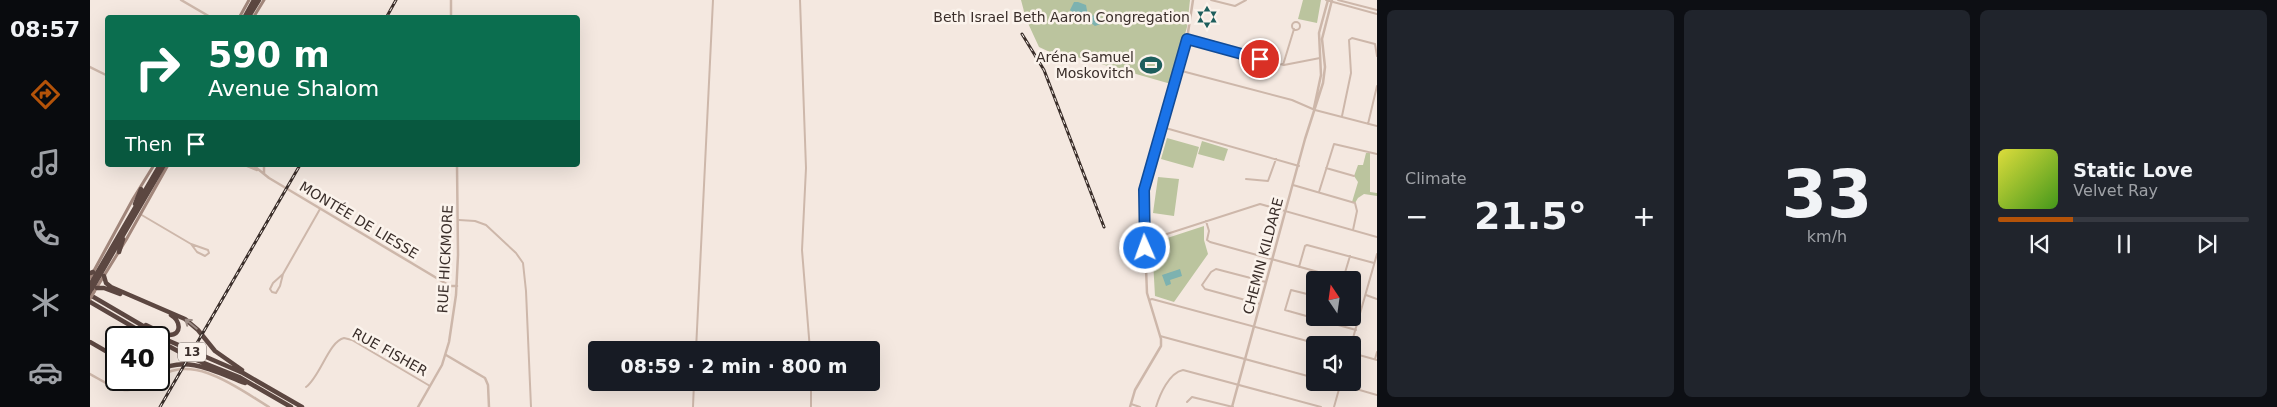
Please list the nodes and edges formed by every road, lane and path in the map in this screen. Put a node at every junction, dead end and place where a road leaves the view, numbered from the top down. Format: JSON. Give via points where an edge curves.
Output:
{"nodes":[{"id":1,"x":181,"y":0,"type":"edge"},
{"id":2,"x":249,"y":0,"type":"edge"},
{"id":3,"x":254,"y":0,"type":"edge"},
{"id":4,"x":259,"y":0,"type":"edge"},
{"id":5,"x":264,"y":0,"type":"edge"},
{"id":6,"x":451,"y":0,"type":"edge"},
{"id":7,"x":713,"y":0,"type":"edge"},
{"id":8,"x":800,"y":0,"type":"edge"},
{"id":9,"x":1193,"y":0,"type":"edge"},
{"id":10,"x":1211,"y":0,"type":"edge"},
{"id":11,"x":1246,"y":0,"type":"edge"},
{"id":12,"x":1329,"y":0,"type":"edge"},
{"id":13,"x":1338,"y":0,"type":"edge"},
{"id":14,"x":1361,"y":6,"type":"junction"},
{"id":15,"x":1377,"y":10,"type":"edge"},
{"id":16,"x":1377,"y":14,"type":"edge"},
{"id":17,"x":207,"y":15,"type":"edge"},
{"id":18,"x":241,"y":15,"type":"edge"},
{"id":19,"x":246,"y":15,"type":"edge"},
{"id":20,"x":250,"y":15,"type":"edge"},
{"id":21,"x":255,"y":15,"type":"edge"},
{"id":22,"x":451,"y":15,"type":"edge"},
{"id":23,"x":1294,"y":29,"type":"dead end"},
{"id":24,"x":1187,"y":39,"type":"junction"},
{"id":25,"x":1377,"y":56,"type":"edge"},
{"id":26,"x":1322,"y":58,"type":"junction"},
{"id":27,"x":1283,"y":65,"type":"junction"},
{"id":28,"x":90,"y":67,"type":"edge"},
{"id":29,"x":1178,"y":70,"type":"junction"},
{"id":30,"x":105,"y":75,"type":"edge"},
{"id":31,"x":1377,"y":86,"type":"edge"},
{"id":32,"x":1315,"y":110,"type":"junction"},
{"id":33,"x":1342,"y":117,"type":"junction"},
{"id":34,"x":1368,"y":124,"type":"junction"},
{"id":35,"x":1377,"y":126,"type":"edge"},
{"id":36,"x":1162,"y":127,"type":"junction"},
{"id":37,"x":1377,"y":154,"type":"edge"},
{"id":38,"x":1276,"y":160,"type":"junction"},
{"id":39,"x":1298,"y":166,"type":"junction"},
{"id":40,"x":153,"y":167,"type":"edge"},
{"id":41,"x":159,"y":167,"type":"edge"},
{"id":42,"x":163,"y":167,"type":"edge"},
{"id":43,"x":167,"y":167,"type":"edge"},
{"id":44,"x":248,"y":167,"type":"edge"},
{"id":45,"x":255,"y":167,"type":"edge"},
{"id":46,"x":264,"y":167,"type":"edge"},
{"id":47,"x":457,"y":167,"type":"edge"},
{"id":48,"x":1326,"y":168,"type":"junction"},
{"id":49,"x":259,"y":170,"type":"junction"},
{"id":50,"x":264,"y":175,"type":"junction"},
{"id":51,"x":1354,"y":176,"type":"dead end"},
{"id":52,"x":1246,"y":179,"type":"dead end"},
{"id":53,"x":1293,"y":185,"type":"junction"},
{"id":54,"x":141,"y":188,"type":"junction"},
{"id":55,"x":1319,"y":192,"type":"junction"},
{"id":56,"x":320,"y":209,"type":"junction"},
{"id":57,"x":1286,"y":211,"type":"junction"},
{"id":58,"x":132,"y":212,"type":"junction"},
{"id":59,"x":140,"y":214,"type":"junction"},
{"id":60,"x":459,"y":220,"type":"junction"},
{"id":61,"x":1206,"y":221,"type":"junction"},
{"id":62,"x":127,"y":228,"type":"junction"},
{"id":63,"x":1353,"y":230,"type":"junction"},
{"id":64,"x":1377,"y":237,"type":"edge"},
{"id":65,"x":1145,"y":241,"type":"junction"},
{"id":66,"x":191,"y":244,"type":"junction"},
{"id":67,"x":119,"y":252,"type":"junction"},
{"id":68,"x":1377,"y":254,"type":"edge"},
{"id":69,"x":1350,"y":256,"type":"junction"},
{"id":70,"x":1272,"y":260,"type":"junction"},
{"id":71,"x":1374,"y":263,"type":"junction"},
{"id":72,"x":1299,"y":267,"type":"junction"},
{"id":73,"x":91,"y":272,"type":"edge"},
{"id":74,"x":282,"y":274,"type":"junction"},
{"id":75,"x":104,"y":276,"type":"junction"},
{"id":76,"x":90,"y":278,"type":"edge"},
{"id":77,"x":1266,"y":282,"type":"junction"},
{"id":78,"x":457,"y":286,"type":"junction"},
{"id":79,"x":92,"y":290,"type":"edge"},
{"id":80,"x":1306,"y":294,"type":"edge"},
{"id":81,"x":1366,"y":295,"type":"junction"},
{"id":82,"x":1377,"y":299,"type":"edge"},
{"id":83,"x":90,"y":300,"type":"edge"},
{"id":84,"x":1148,"y":300,"type":"junction"},
{"id":85,"x":1260,"y":304,"type":"junction"},
{"id":86,"x":1361,"y":309,"type":"edge"},
{"id":87,"x":1306,"y":317,"type":"edge"},
{"id":88,"x":118,"y":318,"type":"junction"},
{"id":89,"x":128,"y":318,"type":"junction"},
{"id":90,"x":128,"y":326,"type":"edge"},
{"id":91,"x":132,"y":326,"type":"edge"},
{"id":92,"x":1341,"y":326,"type":"edge"},
{"id":93,"x":1357,"y":326,"type":"edge"},
{"id":94,"x":1254,"y":327,"type":"junction"},
{"id":95,"x":1356,"y":330,"type":"junction"},
{"id":96,"x":1160,"y":336,"type":"junction"},
{"id":97,"x":1354,"y":336,"type":"edge"},
{"id":98,"x":90,"y":341,"type":"edge"},
{"id":99,"x":696,"y":341,"type":"edge"},
{"id":100,"x":809,"y":341,"type":"edge"},
{"id":101,"x":1306,"y":341,"type":"edge"},
{"id":102,"x":170,"y":347,"type":"edge"},
{"id":103,"x":105,"y":350,"type":"edge"},
{"id":104,"x":1377,"y":352,"type":"edge"},
{"id":105,"x":446,"y":355,"type":"junction"},
{"id":106,"x":1361,"y":356,"type":"edge"},
{"id":107,"x":1246,"y":358,"type":"junction"},
{"id":108,"x":1376,"y":360,"type":"edge"},
{"id":109,"x":170,"y":365,"type":"edge"},
{"id":110,"x":170,"y":372,"type":"edge"},
{"id":111,"x":90,"y":374,"type":"edge"},
{"id":112,"x":1306,"y":375,"type":"edge"},
{"id":113,"x":258,"y":381,"type":"junction"},
{"id":114,"x":105,"y":383,"type":"edge"},
{"id":115,"x":1239,"y":384,"type":"junction"},
{"id":116,"x":430,"y":386,"type":"junction"},
{"id":117,"x":306,"y":387,"type":"dead end"},
{"id":118,"x":1361,"y":390,"type":"edge"},
{"id":119,"x":694,"y":391,"type":"edge"},
{"id":120,"x":811,"y":391,"type":"edge"},
{"id":121,"x":1338,"y":391,"type":"edge"},
{"id":122,"x":265,"y":392,"type":"junction"},
{"id":123,"x":1377,"y":395,"type":"edge"},
{"id":124,"x":1187,"y":402,"type":"dead end"},
{"id":125,"x":1131,"y":406,"type":"edge"},
{"id":126,"x":269,"y":407,"type":"edge"},
{"id":127,"x":292,"y":407,"type":"edge"},
{"id":128,"x":302,"y":407,"type":"edge"},
{"id":129,"x":418,"y":407,"type":"edge"},
{"id":130,"x":489,"y":407,"type":"edge"},
{"id":131,"x":531,"y":407,"type":"edge"},
{"id":132,"x":693,"y":407,"type":"edge"},
{"id":133,"x":811,"y":407,"type":"edge"},
{"id":134,"x":1140,"y":407,"type":"edge"},
{"id":135,"x":1156,"y":407,"type":"edge"},
{"id":136,"x":1232,"y":407,"type":"edge"},
{"id":137,"x":1321,"y":407,"type":"edge"},
{"id":138,"x":1334,"y":407,"type":"edge"}],
"edges":[{"from":1,"to":17,"type":"street"},
{"from":2,"to":18,"type":"main road"},
{"from":3,"to":19,"type":"highway"},
{"from":4,"to":20,"type":"highway"},
{"from":5,"to":21,"type":"main road"},
{"from":6,"to":22,"type":"street"},
{"from":7,"to":99,"type":"street"},
{"from":8,"to":100,"type":"street","via":[[806,168],[802,250]]},
{"from":9,"to":24,"type":"street"},
{"from":10,"to":11,"type":"street","via":[[1233,6]]},
{"from":12,"to":14,"type":"street"},
{"from":12,"to":26,"type":"street","name":"CHEMIN KILDARE"},
{"from":13,"to":14,"type":"street"},
{"from":14,"to":15,"type":"street"},
{"from":14,"to":16,"type":"street"},
{"from":23,"to":27,"type":"street"},
{"from":24,"to":27,"type":"street"},
{"from":24,"to":29,"type":"street"},
{"from":25,"to":33,"type":"street","via":[[1375,44],[1349,40],[1351,73]]},
{"from":26,"to":27,"type":"street"},
{"from":26,"to":32,"type":"street","name":"CHEMIN KILDARE","via":[[1323,83]]},
{"from":28,"to":30,"type":"street"},
{"from":29,"to":32,"type":"street","via":[[1292,100]]},
{"from":29,"to":36,"type":"street"},
{"from":31,"to":34,"type":"street"},
{"from":32,"to":33,"type":"street"},
{"from":32,"to":39,"type":"street","name":"CHEMIN KILDARE"},
{"from":33,"to":34,"type":"street"},
{"from":34,"to":35,"type":"street"},
{"from":36,"to":38,"type":"street"},
{"from":36,"to":65,"type":"street","via":[[1144,192]]},
{"from":37,"to":48,"type":"street","via":[[1334,144]]},
{"from":38,"to":39,"type":"street"},
{"from":38,"to":52,"type":"street","via":[[1268,182]]},
{"from":39,"to":53,"type":"street","name":"CHEMIN KILDARE"},
{"from":40,"to":54,"type":"main road"},
{"from":41,"to":58,"type":"highway"},
{"from":42,"to":62,"type":"highway"},
{"from":43,"to":59,"type":"main road"},
{"from":44,"to":49,"type":"street"},
{"from":45,"to":49,"type":"street","name":"MONTÉE DE LIESSE"},
{"from":46,"to":50,"type":"street"},
{"from":47,"to":60,"type":"street","name":"RUE HICKMORE"},
{"from":48,"to":51,"type":"street"},
{"from":48,"to":55,"type":"street"},
{"from":49,"to":50,"type":"street","name":"MONTÉE DE LIESSE"},
{"from":50,"to":56,"type":"street","name":"MONTÉE DE LIESSE"},
{"from":53,"to":55,"type":"street"},
{"from":53,"to":57,"type":"street","name":"CHEMIN KILDARE"},
{"from":54,"to":58,"type":"highway"},
{"from":54,"to":73,"type":"main road"},
{"from":55,"to":63,"type":"street","via":[[1355,203],[1357,211]]},
{"from":56,"to":74,"type":"street"},
{"from":56,"to":78,"type":"street","name":"MONTÉE DE LIESSE","via":[[450,286]]},
{"from":57,"to":61,"type":"street","via":[[1259,204]]},
{"from":57,"to":63,"type":"street"},
{"from":57,"to":70,"type":"street","name":"CHEMIN KILDARE"},
{"from":58,"to":79,"type":"highway"},
{"from":59,"to":66,"type":"street"},
{"from":59,"to":67,"type":"main road"},
{"from":60,"to":78,"type":"street","name":"RUE HICKMORE"},
{"from":60,"to":131,"type":"street","via":[[486,225],[523,263]]},
{"from":61,"to":65,"type":"street"},
{"from":61,"to":70,"type":"street","via":[[1208,241]]},
{"from":62,"to":67,"type":"highway"},
{"from":62,"to":79,"type":"highway"},
{"from":63,"to":64,"type":"street"},
{"from":65,"to":84,"type":"street"},
{"from":66,"to":66,"type":"street","via":[[202,255],[208,253],[202,246]]},
{"from":67,"to":75,"type":"main road"},
{"from":68,"to":71,"type":"street"},
{"from":69,"to":71,"type":"street"},
{"from":69,"to":72,"type":"street","via":[[1343,278]]},
{"from":69,"to":72,"type":"street","via":[[1307,245]]},
{"from":70,"to":72,"type":"street"},
{"from":70,"to":77,"type":"street","name":"CHEMIN KILDARE"},
{"from":71,"to":81,"type":"street"},
{"from":73,"to":76,"type":"main road"},
{"from":74,"to":74,"type":"street","via":[[272,285],[272,292],[276,293]]},
{"from":75,"to":79,"type":"main road"},
{"from":113,"to":75,"type":"highway","one_way":true,"via":[[216,351],[185,319],[111,287]]},
{"from":77,"to":85,"type":"street","name":"CHEMIN KILDARE"},
{"from":77,"to":85,"type":"street","via":[[1216,269],[1202,285],[1203,288]]},
{"from":78,"to":105,"type":"street","name":"RUE HICKMORE"},
{"from":79,"to":83,"type":"main road","bridge":true},
{"from":79,"to":89,"type":"highway","number":"13"},
{"from":79,"to":89,"type":"highway","via":[[105,288],[173,316],[179,326],[176,333],[168,334]]},
{"from":80,"to":87,"type":"street","via":[[1291,290],[1284,308],[1287,312]]},
{"from":81,"to":82,"type":"street"},
{"from":81,"to":86,"type":"street"},
{"from":83,"to":88,"type":"highway"},
{"from":84,"to":94,"type":"street"},
{"from":84,"to":96,"type":"street"},
{"from":85,"to":94,"type":"street","name":"CHEMIN KILDARE"},
{"from":88,"to":90,"type":"highway"},
{"from":88,"to":91,"type":"highway"},
{"from":89,"to":113,"type":"highway","number":"13","via":[[177,345]]},
{"from":92,"to":95,"type":"street"},
{"from":93,"to":95,"type":"street"},
{"from":94,"to":101,"type":"street"},
{"from":94,"to":107,"type":"street","name":"CHEMIN KILDARE"},
{"from":95,"to":97,"type":"street"},
{"from":96,"to":107,"type":"street"},
{"from":96,"to":125,"type":"street","via":[[1160,350],[1135,390]]},
{"from":98,"to":103,"type":"highway"},
{"from":102,"to":122,"type":"highway","number":"13","via":[[235,375]]},
{"from":104,"to":108,"type":"street"},
{"from":105,"to":116,"type":"street","name":"RUE HICKMORE"},
{"from":105,"to":130,"type":"street","via":[[485,378]]},
{"from":106,"to":108,"type":"street"},
{"from":107,"to":112,"type":"street"},
{"from":107,"to":115,"type":"street","name":"CHEMIN KILDARE"},
{"from":109,"to":122,"type":"highway","via":[[192,364]]},
{"from":110,"to":126,"type":"street","via":[[176,369],[196,371],[225,381]]},
{"from":111,"to":114,"type":"street"},
{"from":113,"to":128,"type":"highway","number":"13"},
{"from":115,"to":135,"type":"street","via":[[1180,370],[1172,376]]},
{"from":115,"to":136,"type":"street","name":"CHEMIN KILDARE"},
{"from":115,"to":137,"type":"street"},
{"from":116,"to":117,"type":"street","name":"RUE FISHER","via":[[344,338],[336,342]]},
{"from":116,"to":129,"type":"street","name":"RUE HICKMORE"},
{"from":118,"to":123,"type":"street"},
{"from":119,"to":132,"type":"street"},
{"from":120,"to":133,"type":"street"},
{"from":121,"to":138,"type":"street"},
{"from":122,"to":127,"type":"highway","number":"13"},
{"from":124,"to":136,"type":"street","via":[[1192,397]]},
{"from":125,"to":134,"type":"street"}]}
